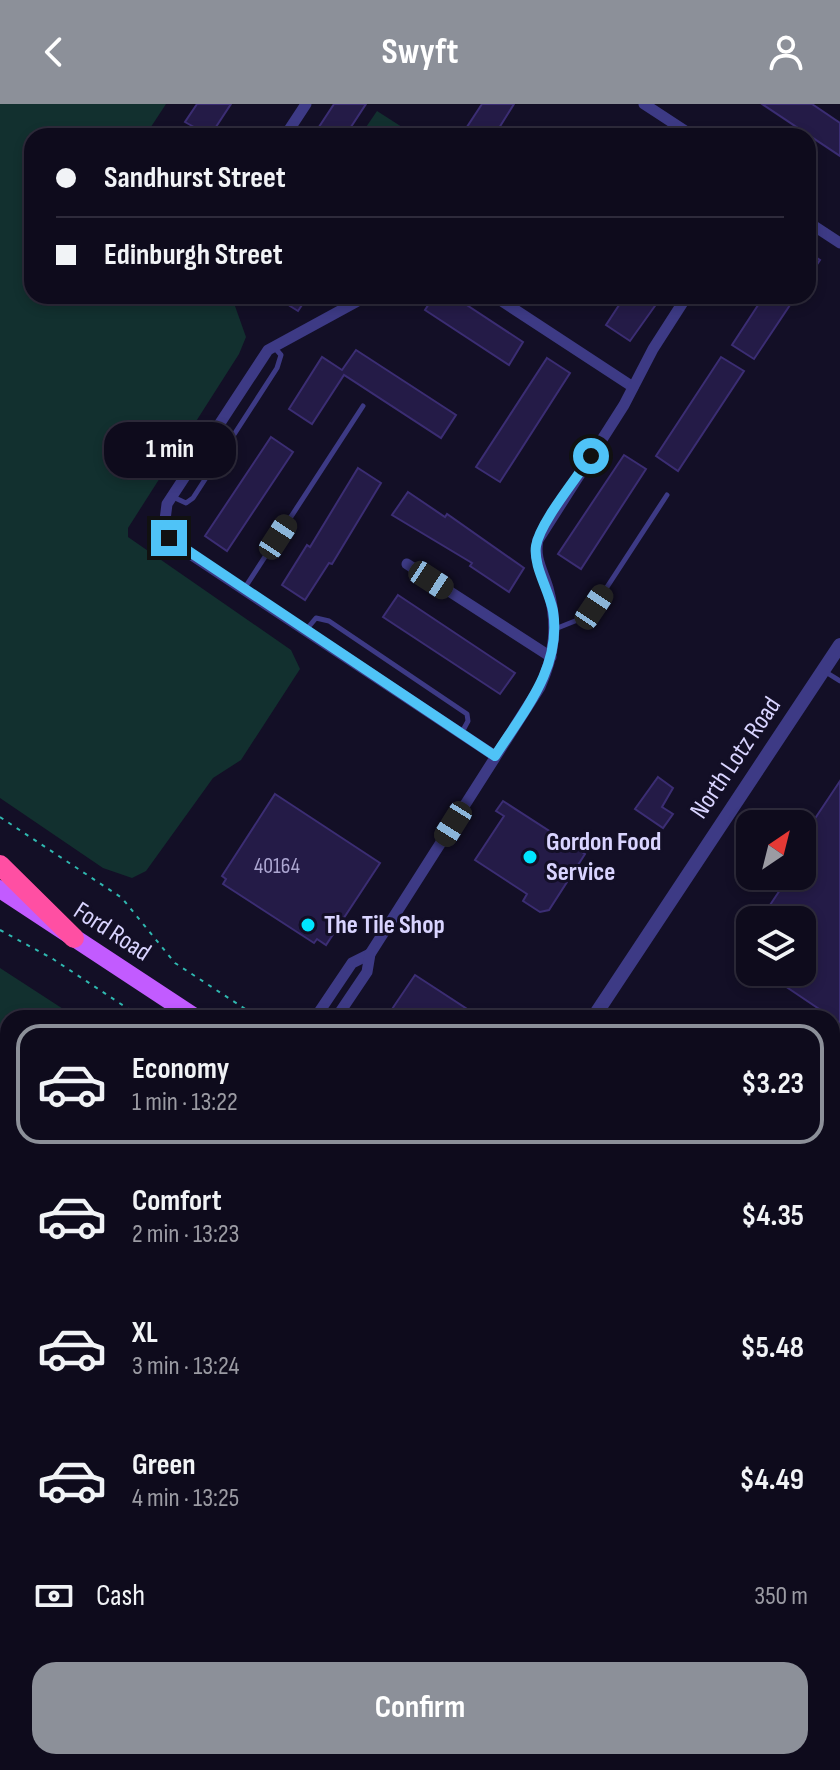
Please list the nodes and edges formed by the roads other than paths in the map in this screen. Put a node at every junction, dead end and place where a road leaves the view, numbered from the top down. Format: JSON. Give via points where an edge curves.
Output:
{"nodes":[{"id":1,"x":306,"y":104,"type":"edge"},
{"id":2,"x":644,"y":104,"type":"edge"},
{"id":3,"x":290,"y":128,"type":"edge"},
{"id":4,"x":681,"y":128,"type":"edge"},
{"id":5,"x":816,"y":227,"type":"edge"},
{"id":6,"x":839,"y":242,"type":"edge"},
{"id":7,"x":349,"y":304,"type":"edge"},
{"id":8,"x":506,"y":304,"type":"edge"},
{"id":9,"x":682,"y":304,"type":"edge"},
{"id":10,"x":273,"y":347,"type":"junction"},
{"id":11,"x":633,"y":387,"type":"junction"},
{"id":12,"x":363,"y":406,"type":"dead end"},
{"id":13,"x":667,"y":495,"type":"dead end"},
{"id":14,"x":172,"y":497,"type":"junction"},
{"id":15,"x":407,"y":564,"type":"dead end"},
{"id":16,"x":244,"y":590,"type":"junction"},
{"id":17,"x":554,"y":630,"type":"junction"},
{"id":18,"x":306,"y":631,"type":"junction"},
{"id":19,"x":838,"y":651,"type":"edge"},
{"id":20,"x":551,"y":657,"type":"junction"},
{"id":21,"x":823,"y":670,"type":"junction"},
{"id":22,"x":840,"y":681,"type":"edge"},
{"id":23,"x":461,"y":734,"type":"junction"},
{"id":24,"x":495,"y":756,"type":"junction"},
{"id":25,"x":0,"y":865,"type":"edge"},
{"id":26,"x":0,"y":889,"type":"edge"},
{"id":27,"x":74,"y":938,"type":"junction"},
{"id":28,"x":370,"y":954,"type":"junction"},
{"id":29,"x":184,"y":1010,"type":"edge"},
{"id":30,"x":320,"y":1010,"type":"edge"},
{"id":31,"x":341,"y":1010,"type":"edge"},
{"id":32,"x":598,"y":1010,"type":"edge"}],
"edges":[{"from":1,"to":3,"type":"street"},
{"from":2,"to":4,"type":"street"},
{"from":5,"to":6,"type":"street"},
{"from":7,"to":10,"type":"street"},
{"from":8,"to":11,"type":"street"},
{"from":9,"to":11,"type":"street"},
{"from":10,"to":14,"type":"street"},
{"from":10,"to":14,"type":"lane","via":[[281,355],[277,368],[202,486],[186,503]]},
{"from":11,"to":17,"type":"street","via":[[538,540],[536,558],[548,587]]},
{"from":12,"to":16,"type":"lane"},
{"from":13,"to":17,"type":"lane","via":[[594,607]]},
{"from":14,"to":16,"type":"street","via":[[163,517],[169,538]]},
{"from":15,"to":20,"type":"street"},
{"from":16,"to":18,"type":"street"},
{"from":17,"to":20,"type":"street"},
{"from":18,"to":23,"type":"street"},
{"from":18,"to":23,"type":"lane","via":[[316,618],[329,621],[467,714]]},
{"from":19,"to":21,"type":"street","name":"North Lotz Road"},
{"from":20,"to":24,"type":"street","via":[[540,687]]},
{"from":21,"to":22,"type":"lane"},
{"from":21,"to":32,"type":"street","name":"North Lotz Road"},
{"from":23,"to":24,"type":"street"},
{"from":24,"to":28,"type":"street"},
{"from":25,"to":27,"type":"highway"},
{"from":26,"to":27,"type":"main road","name":"Ford Road"},
{"from":27,"to":29,"type":"main road","name":"Ford Road"},
{"from":28,"to":30,"type":"street","via":[[352,963]]},
{"from":28,"to":31,"type":"street","via":[[367,972]]}]}
